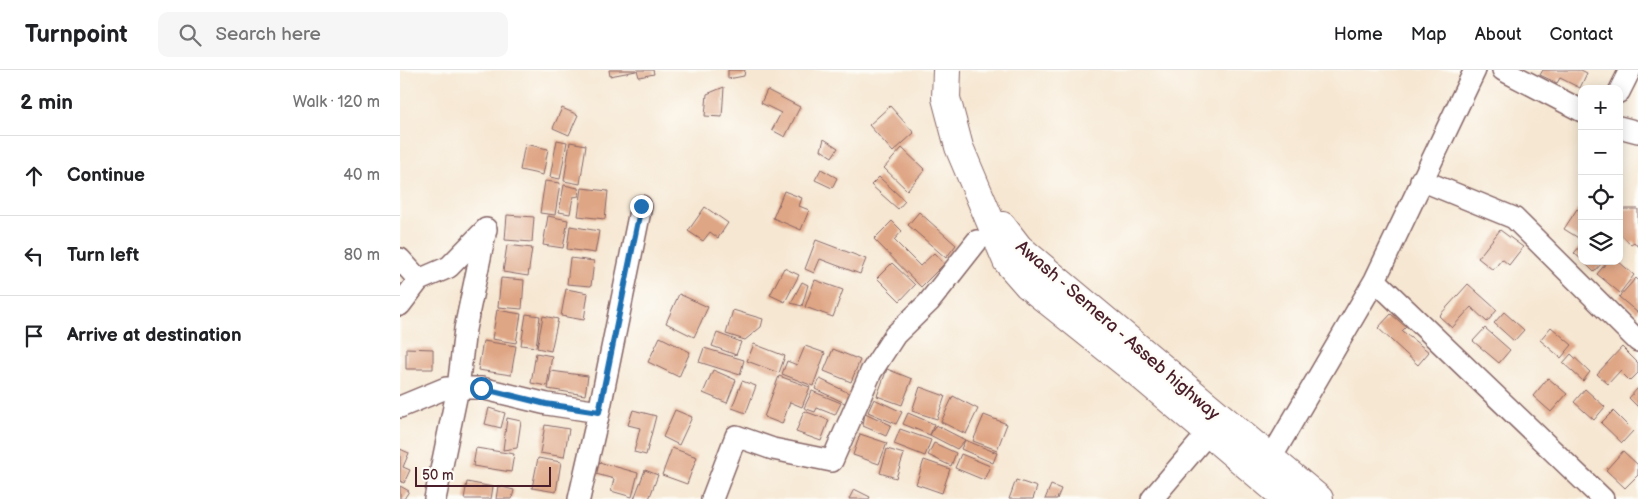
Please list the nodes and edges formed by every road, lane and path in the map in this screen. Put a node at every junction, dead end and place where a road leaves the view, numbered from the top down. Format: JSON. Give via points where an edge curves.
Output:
{"nodes":[{"id":1,"x":947,"y":70,"type":"edge"},
{"id":2,"x":1475,"y":70,"type":"edge"},
{"id":3,"x":1502,"y":70,"type":"edge"},
{"id":4,"x":1630,"y":70,"type":"edge"},
{"id":5,"x":1622,"y":85,"type":"edge"},
{"id":6,"x":1578,"y":109,"type":"edge"},
{"id":7,"x":1623,"y":128,"type":"edge"},
{"id":8,"x":1638,"y":132,"type":"edge"},
{"id":9,"x":1421,"y":180,"type":"junction"},
{"id":10,"x":981,"y":201,"type":"junction"},
{"id":11,"x":641,"y":206,"type":"dead end"},
{"id":12,"x":977,"y":241,"type":"dead end"},
{"id":13,"x":400,"y":259,"type":"edge"},
{"id":14,"x":419,"y":280,"type":"junction"},
{"id":15,"x":1375,"y":280,"type":"junction"},
{"id":16,"x":400,"y":305,"type":"edge"},
{"id":17,"x":1638,"y":341,"type":"edge"},
{"id":18,"x":458,"y":388,"type":"junction"},
{"id":19,"x":400,"y":407,"type":"edge"},
{"id":20,"x":599,"y":412,"type":"junction"},
{"id":21,"x":1208,"y":433,"type":"junction"},
{"id":22,"x":1272,"y":458,"type":"junction"},
{"id":23,"x":435,"y":499,"type":"edge"},
{"id":24,"x":579,"y":499,"type":"edge"},
{"id":25,"x":712,"y":499,"type":"edge"},
{"id":26,"x":1152,"y":499,"type":"edge"},
{"id":27,"x":1287,"y":499,"type":"edge"},
{"id":28,"x":1319,"y":499,"type":"edge"},
{"id":29,"x":1603,"y":499,"type":"edge"}],
"edges":[{"from":1,"to":10,"type":"highway","via":[[946,98],[959,147]]},
{"from":2,"to":9,"type":"street"},
{"from":3,"to":6,"type":"street"},
{"from":4,"to":5,"type":"street"},
{"from":7,"to":8,"type":"street"},
{"from":9,"to":15,"type":"street"},
{"from":9,"to":17,"type":"street","via":[[1514,218]]},
{"from":10,"to":21,"type":"highway","name":"Awash - Semera - Asseb highway","via":[[1007,261],[1028,285]]},
{"from":10,"to":22,"type":"highway","name":"Awash - Semera - Asseb highway","via":[[1019,248]]},
{"from":11,"to":20,"type":"street"},
{"from":12,"to":25,"type":"street","via":[[929,302],[895,334],[871,372],[832,462],[773,449],[736,436]]},
{"from":13,"to":14,"type":"street"},
{"from":14,"to":16,"type":"street"},
{"from":14,"to":18,"type":"street","via":[[449,267],[486,229],[465,329]]},
{"from":15,"to":22,"type":"street"},
{"from":15,"to":29,"type":"street"},
{"from":18,"to":19,"type":"street","via":[[446,388]]},
{"from":18,"to":20,"type":"street","via":[[481,388],[546,404]]},
{"from":18,"to":23,"type":"street"},
{"from":20,"to":24,"type":"street"},
{"from":21,"to":26,"type":"street"},
{"from":21,"to":27,"type":"highway","name":"Awash - Semera - Asseb highway"},
{"from":22,"to":28,"type":"highway","name":"Awash - Semera - Asseb highway"}]}
